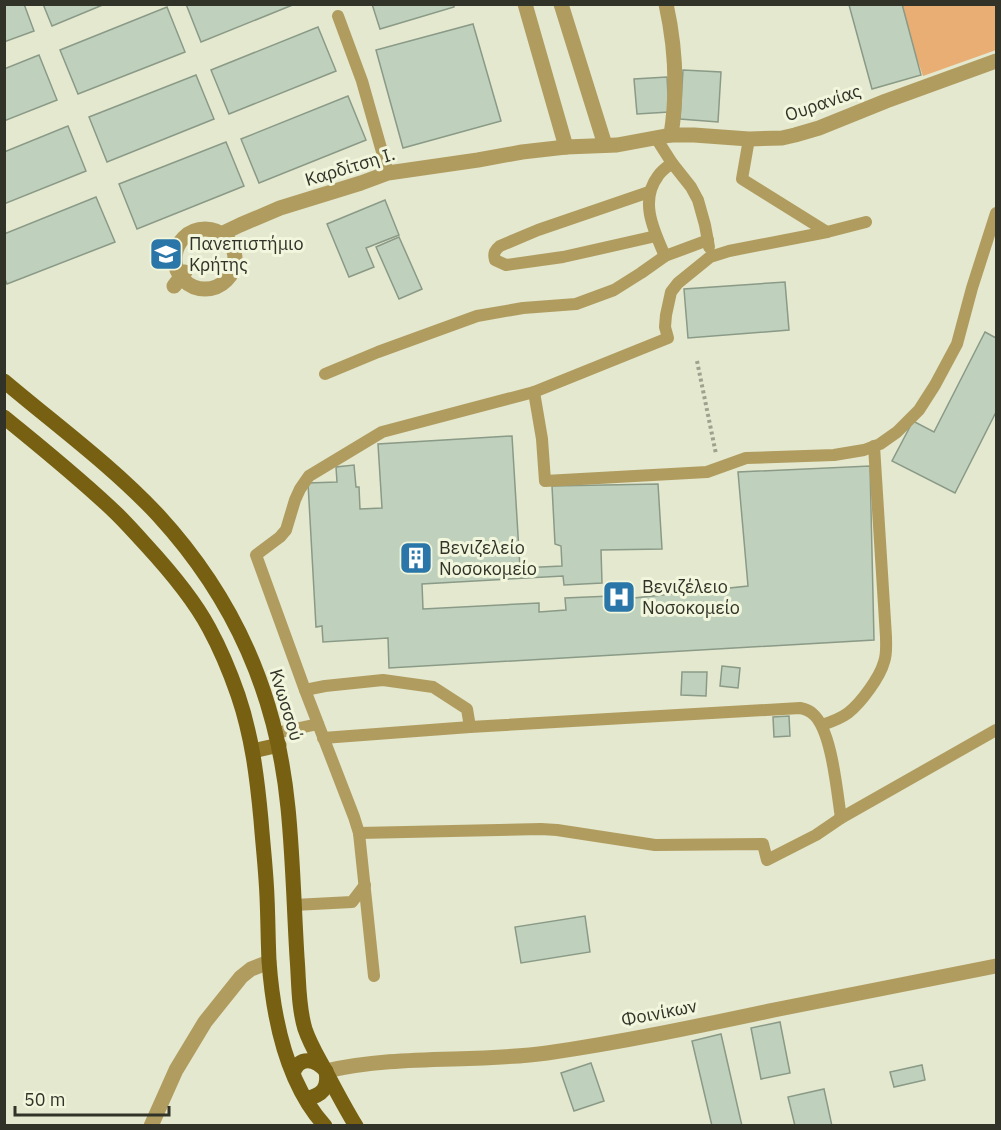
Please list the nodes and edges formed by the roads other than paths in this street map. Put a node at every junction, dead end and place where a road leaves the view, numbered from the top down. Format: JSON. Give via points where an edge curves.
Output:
{"nodes":[{"id":1,"x":525,"y":4,"type":"edge"},
{"id":2,"x":561,"y":4,"type":"edge"},
{"id":3,"x":666,"y":4,"type":"edge"},
{"id":4,"x":338,"y":16,"type":"dead end"},
{"id":5,"x":996,"y":61,"type":"edge"},
{"id":6,"x":663,"y":136,"type":"junction"},
{"id":7,"x":749,"y":139,"type":"junction"},
{"id":8,"x":605,"y":145,"type":"junction"},
{"id":9,"x":566,"y":147,"type":"junction"},
{"id":10,"x":672,"y":164,"type":"junction"},
{"id":11,"x":388,"y":173,"type":"junction"},
{"id":12,"x":649,"y":192,"type":"junction"},
{"id":13,"x":996,"y":213,"type":"edge"},
{"id":14,"x":867,"y":222,"type":"dead end"},
{"id":15,"x":827,"y":232,"type":"junction"},
{"id":16,"x":221,"y":234,"type":"junction"},
{"id":17,"x":656,"y":236,"type":"junction"},
{"id":18,"x":708,"y":240,"type":"junction"},
{"id":19,"x":665,"y":256,"type":"junction"},
{"id":20,"x":710,"y":257,"type":"junction"},
{"id":21,"x":325,"y":374,"type":"dead end"},
{"id":22,"x":4,"y":381,"type":"edge"},
{"id":23,"x":534,"y":392,"type":"junction"},
{"id":24,"x":4,"y":417,"type":"edge"},
{"id":25,"x":874,"y":446,"type":"junction"},
{"id":26,"x":305,"y":690,"type":"junction"},
{"id":27,"x":318,"y":724,"type":"junction"},
{"id":28,"x":822,"y":726,"type":"junction"},
{"id":29,"x":470,"y":727,"type":"junction"},
{"id":30,"x":996,"y":730,"type":"edge"},
{"id":31,"x":323,"y":738,"type":"junction"},
{"id":32,"x":278,"y":739,"type":"junction"},
{"id":33,"x":254,"y":751,"type":"junction"},
{"id":34,"x":841,"y":818,"type":"junction"},
{"id":35,"x":359,"y":833,"type":"junction"},
{"id":36,"x":365,"y":885,"type":"junction"},
{"id":37,"x":294,"y":905,"type":"junction"},
{"id":38,"x":269,"y":962,"type":"junction"},
{"id":39,"x":996,"y":966,"type":"edge"},
{"id":40,"x":374,"y":976,"type":"dead end"},
{"id":41,"x":326,"y":1071,"type":"junction"},
{"id":42,"x":292,"y":1072,"type":"junction"},
{"id":43,"x":306,"y":1099,"type":"junction"},
{"id":44,"x":151,"y":1125,"type":"edge"},
{"id":45,"x":325,"y":1125,"type":"edge"},
{"id":46,"x":356,"y":1125,"type":"edge"}],
"edges":[{"from":1,"to":9,"type":"street"},
{"from":2,"to":8,"type":"street"},
{"from":3,"to":6,"type":"street","via":[[675,56],[675,112]]},
{"from":4,"to":11,"type":"lane","via":[[362,81]]},
{"from":5,"to":7,"type":"street","name":"Ουρανίας","via":[[807,132]]},
{"from":6,"to":7,"type":"street","name":"Ουρανίας"},
{"from":6,"to":8,"type":"street","name":"Καρδίτση Ι."},
{"from":6,"to":10,"type":"lane"},
{"from":7,"to":15,"type":"lane","via":[[741,179]]},
{"from":8,"to":9,"type":"street","name":"Καρδίτση Ι."},
{"from":9,"to":11,"type":"street","name":"Καρδίτση Ι."},
{"from":10,"to":12,"type":"lane","via":[[658,176]]},
{"from":10,"to":18,"type":"lane","via":[[698,200]]},
{"from":11,"to":16,"type":"street","name":"Καρδίτση Ι.","via":[[280,208]]},
{"from":12,"to":17,"type":"lane","via":[[648,210]]},
{"from":12,"to":17,"type":"lane","via":[[538,230],[500,246],[494,255],[495,260],[506,265]]},
{"from":13,"to":25,"type":"lane","via":[[957,344],[919,410],[897,432]]},
{"from":14,"to":15,"type":"lane"},
{"from":15,"to":20,"type":"lane"},
{"from":16,"to":16,"type":"street","name":"Καρδίτση Ι.","via":[[235,255],[225,282],[207,289],[191,286],[180,278],[174,258],[181,240],[198,229]]},
{"from":17,"to":19,"type":"lane"},
{"from":18,"to":19,"type":"lane"},
{"from":18,"to":20,"type":"lane"},
{"from":19,"to":21,"type":"lane","via":[[614,290],[576,304],[477,316]]},
{"from":20,"to":23,"type":"lane","via":[[671,292],[665,327],[668,338]]},
{"from":22,"to":32,"type":"main road","name":"Κνωσσού","via":[[125,483],[188,551],[233,618]]},
{"from":23,"to":25,"type":"lane","via":[[545,481],[707,472],[746,458],[834,454]]},
{"from":23,"to":26,"type":"lane","via":[[382,432],[309,476],[295,500],[286,530],[256,555]]},
{"from":24,"to":33,"type":"main road","via":[[120,517],[186,593],[209,628],[227,667]]},
{"from":25,"to":28,"type":"lane","via":[[885,658],[860,702]]},
{"from":26,"to":27,"type":"lane"},
{"from":26,"to":29,"type":"lane","via":[[383,680],[433,687],[467,709]]},
{"from":27,"to":31,"type":"lane"},
{"from":27,"to":32,"type":"lane"},
{"from":28,"to":29,"type":"lane","via":[[812,713],[793,708]]},
{"from":28,"to":34,"type":"lane"},
{"from":29,"to":31,"type":"lane"},
{"from":30,"to":34,"type":"lane"},
{"from":31,"to":35,"type":"lane"},
{"from":32,"to":33,"type":"main road"},
{"from":32,"to":37,"type":"main road","name":"Κνωσσού","via":[[288,809]]},
{"from":33,"to":38,"type":"main road","via":[[266,874]]},
{"from":34,"to":35,"type":"lane","via":[[768,860],[763,844],[655,845],[557,830]]},
{"from":35,"to":36,"type":"lane"},
{"from":36,"to":37,"type":"lane","via":[[352,903]]},
{"from":36,"to":40,"type":"lane"},
{"from":37,"to":41,"type":"main road","name":"Κνωσσού","via":[[302,1017]]},
{"from":38,"to":42,"type":"main road","via":[[276,1016]]},
{"from":38,"to":44,"type":"street","via":[[241,977],[205,1022],[176,1070]]},
{"from":39,"to":41,"type":"street","name":"Φοινίκων","via":[[661,1034],[552,1052],[382,1062]]},
{"from":41,"to":42,"type":"main road","via":[[307,1060],[297,1064]]},
{"from":41,"to":43,"type":"main road","via":[[324,1090]]},
{"from":41,"to":46,"type":"main road","name":"Κνωσσού"},
{"from":42,"to":43,"type":"main road"},
{"from":43,"to":45,"type":"main road"}]}
